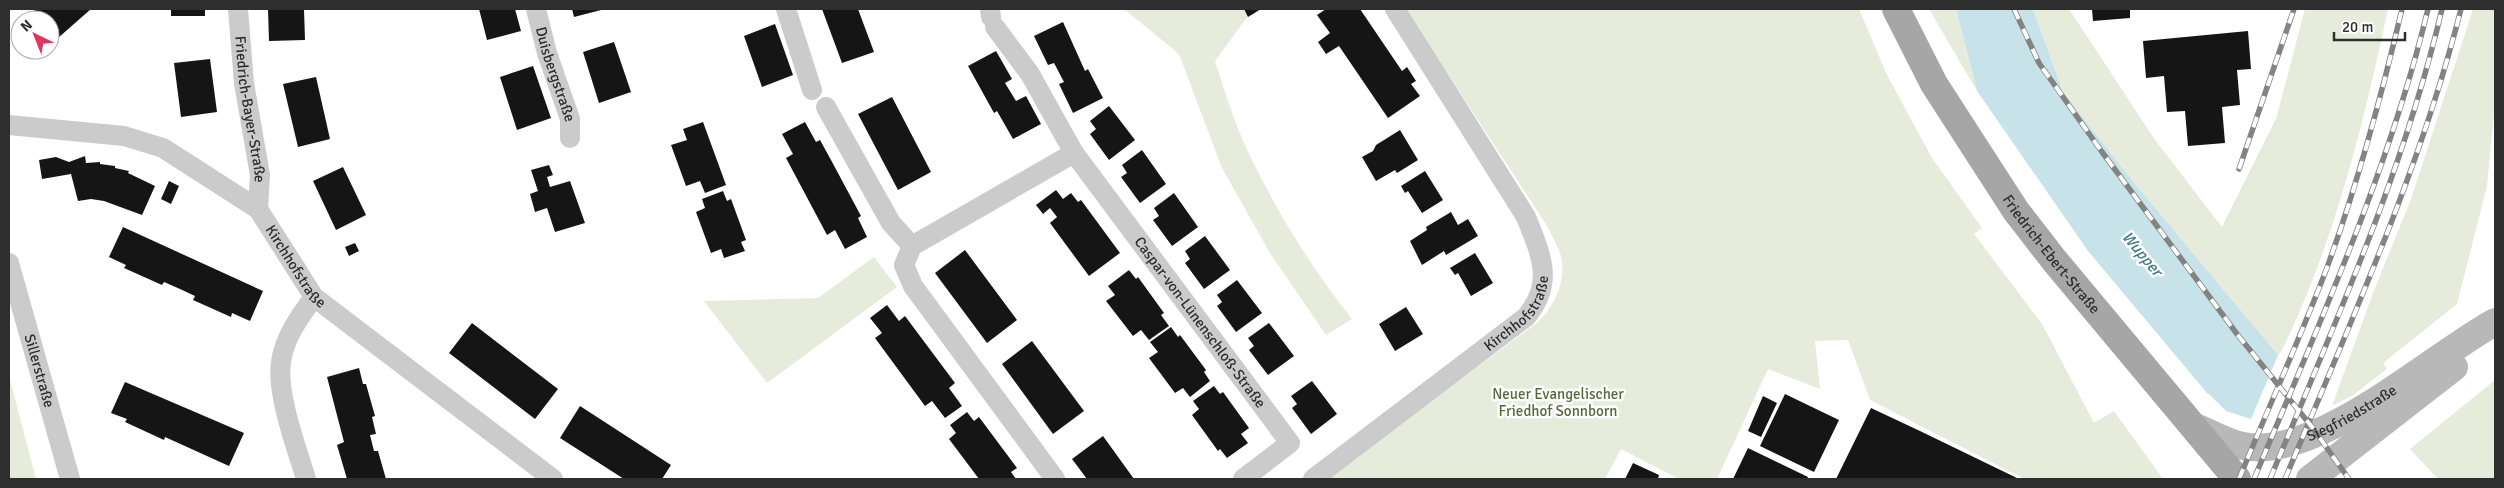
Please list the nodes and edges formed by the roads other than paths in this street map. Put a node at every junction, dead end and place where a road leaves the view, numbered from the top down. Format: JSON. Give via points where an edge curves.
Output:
{"nodes":[{"id":1,"x":238,"y":9,"type":"edge"},
{"id":2,"x":536,"y":9,"type":"edge"},
{"id":3,"x":786,"y":9,"type":"edge"},
{"id":4,"x":1395,"y":9,"type":"edge"},
{"id":5,"x":1896,"y":9,"type":"edge"},
{"id":6,"x":992,"y":18,"type":"edge"},
{"id":7,"x":812,"y":90,"type":"dead end"},
{"id":8,"x":826,"y":107,"type":"dead end"},
{"id":9,"x":9,"y":125,"type":"edge"},
{"id":10,"x":570,"y":138,"type":"dead end"},
{"id":11,"x":1074,"y":153,"type":"junction"},
{"id":12,"x":258,"y":209,"type":"junction"},
{"id":13,"x":912,"y":246,"type":"junction"},
{"id":14,"x":9,"y":263,"type":"edge"},
{"id":15,"x":314,"y":297,"type":"junction"},
{"id":16,"x":2495,"y":322,"type":"edge"},
{"id":17,"x":2495,"y":332,"type":"edge"},
{"id":18,"x":2371,"y":418,"type":"junction"},
{"id":19,"x":2193,"y":426,"type":"junction"},
{"id":20,"x":70,"y":479,"type":"edge"},
{"id":21,"x":306,"y":479,"type":"edge"},
{"id":22,"x":553,"y":479,"type":"edge"},
{"id":23,"x":1055,"y":479,"type":"edge"},
{"id":24,"x":1243,"y":479,"type":"edge"},
{"id":25,"x":1313,"y":479,"type":"edge"},
{"id":26,"x":2237,"y":479,"type":"edge"},
{"id":27,"x":2310,"y":479,"type":"edge"}],
"edges":[{"from":1,"to":12,"type":"street","name":"Friedrich-Bayer-Straße","via":[[244,83],[260,175]]},
{"from":2,"to":10,"type":"street","name":"Duisbergstraße","via":[[546,53],[570,119]]},
{"from":3,"to":7,"type":"street"},
{"from":4,"to":25,"type":"street","name":"Kirchhofstraße","via":[[1526,217],[1544,274],[1542,290],[1537,304],[1526,317]]},
{"from":5,"to":19,"type":"main road","name":"Friedrich-Ebert-Straße","via":[[1934,84],[2016,210]]},
{"from":6,"to":11,"type":"street","name":"Caspar-von-Lünenschloß-Straße","via":[[1030,74]]},
{"from":8,"to":13,"type":"street","via":[[892,223]]},
{"from":9,"to":12,"type":"street","name":"Kirchhofstraße","via":[[124,136],[163,148]]},
{"from":11,"to":13,"type":"street"},
{"from":11,"to":24,"type":"street","name":"Caspar-von-Lünenschloß-Straße","via":[[1290,443]]},
{"from":12,"to":15,"type":"street","name":"Kirchhofstraße"},
{"from":13,"to":23,"type":"street","via":[[904,265],[913,286]]},
{"from":14,"to":20,"type":"street","name":"Sillerstraße"},
{"from":15,"to":21,"type":"street","via":[[291,331],[280,362],[293,438]]},
{"from":15,"to":22,"type":"street","name":"Kirchhofstraße"},
{"from":16,"to":18,"type":"street","name":"Siegfriedstraße","via":[[2466,338]]},
{"from":17,"to":18,"type":"street","name":"Siegfriedstraße","via":[[2479,349]]},
{"from":18,"to":19,"type":"street","name":"Siegfriedstraße","via":[[2329,428],[2278,446],[2243,446]]},
{"from":18,"to":27,"type":"street","name":"Siegfriedstraße"},
{"from":19,"to":26,"type":"main road","name":"Friedrich-Ebert-Straße"}]}
